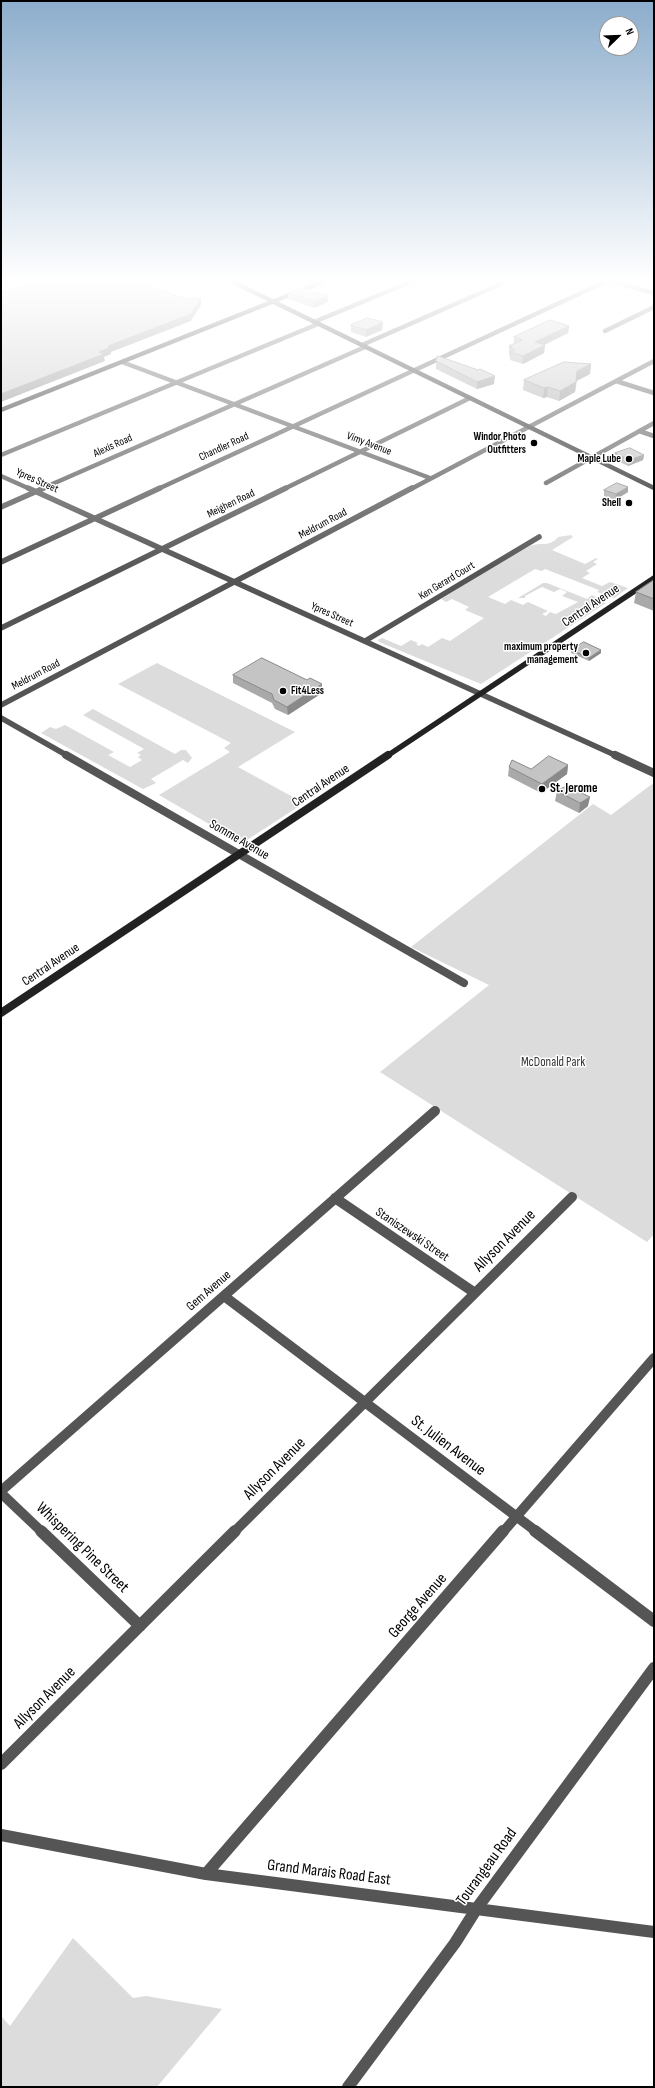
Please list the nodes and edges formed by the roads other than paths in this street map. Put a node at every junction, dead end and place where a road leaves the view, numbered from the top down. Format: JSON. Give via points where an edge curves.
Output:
{"nodes":[{"id":1,"x":83,"y":377,"type":"edge"},
{"id":2,"x":164,"y":377,"type":"edge"},
{"id":3,"x":188,"y":377,"type":"edge"},
{"id":4,"x":294,"y":377,"type":"edge"},
{"id":5,"x":399,"y":377,"type":"edge"},
{"id":6,"x":427,"y":377,"type":"edge"},
{"id":7,"x":623,"y":377,"type":"edge"},
{"id":8,"x":616,"y":381,"type":"junction"},
{"id":9,"x":177,"y":382,"type":"junction"},
{"id":10,"x":654,"y":393,"type":"edge"},
{"id":11,"x":470,"y":398,"type":"junction"},
{"id":12,"x":235,"y":404,"type":"junction"},
{"id":13,"x":1,"y":410,"type":"edge"},
{"id":14,"x":654,"y":423,"type":"edge"},
{"id":15,"x":294,"y":426,"type":"junction"},
{"id":16,"x":528,"y":427,"type":"junction"},
{"id":17,"x":639,"y":431,"type":"junction"},
{"id":18,"x":654,"y":436,"type":"edge"},
{"id":19,"x":360,"y":451,"type":"junction"},
{"id":20,"x":1,"y":455,"type":"edge"},
{"id":21,"x":592,"y":458,"type":"junction"},
{"id":22,"x":1,"y":476,"type":"edge"},
{"id":23,"x":430,"y":478,"type":"junction"},
{"id":24,"x":546,"y":483,"type":"dead end"},
{"id":25,"x":654,"y":488,"type":"edge"},
{"id":26,"x":35,"y":492,"type":"junction"},
{"id":27,"x":1,"y":506,"type":"edge"},
{"id":28,"x":95,"y":519,"type":"junction"},
{"id":29,"x":539,"y":537,"type":"dead end"},
{"id":30,"x":162,"y":549,"type":"junction"},
{"id":31,"x":1,"y":562,"type":"edge"},
{"id":32,"x":654,"y":578,"type":"edge"},
{"id":33,"x":234,"y":582,"type":"junction"},
{"id":34,"x":1,"y":628,"type":"edge"},
{"id":35,"x":365,"y":641,"type":"junction"},
{"id":36,"x":480,"y":694,"type":"junction"},
{"id":37,"x":1,"y":705,"type":"edge"},
{"id":38,"x":1,"y":718,"type":"edge"},
{"id":39,"x":654,"y":773,"type":"edge"},
{"id":40,"x":239,"y":854,"type":"junction"},
{"id":41,"x":464,"y":983,"type":"dead end"},
{"id":42,"x":1,"y":1013,"type":"edge"},
{"id":43,"x":434,"y":1111,"type":"dead end"},
{"id":44,"x":572,"y":1197,"type":"dead end"},
{"id":45,"x":335,"y":1198,"type":"junction"},
{"id":46,"x":475,"y":1292,"type":"junction"},
{"id":47,"x":224,"y":1296,"type":"junction"},
{"id":48,"x":654,"y":1358,"type":"edge"},
{"id":49,"x":365,"y":1402,"type":"junction"},
{"id":50,"x":1,"y":1492,"type":"edge"},
{"id":51,"x":516,"y":1517,"type":"junction"},
{"id":52,"x":654,"y":1621,"type":"edge"},
{"id":53,"x":140,"y":1626,"type":"junction"},
{"id":54,"x":654,"y":1668,"type":"edge"},
{"id":55,"x":1,"y":1764,"type":"edge"},
{"id":56,"x":1,"y":1835,"type":"edge"},
{"id":57,"x":206,"y":1874,"type":"junction"},
{"id":58,"x":477,"y":1908,"type":"junction"},
{"id":59,"x":654,"y":1932,"type":"edge"},
{"id":60,"x":348,"y":2087,"type":"edge"}],
"edges":[{"from":1,"to":13,"type":"street"},
{"from":2,"to":9,"type":"street","name":"Vimy Avenue"},
{"from":3,"to":9,"type":"street"},
{"from":4,"to":12,"type":"street","name":"Alexis Road"},
{"from":5,"to":15,"type":"street","name":"Chandler Road"},
{"from":6,"to":11,"type":"street"},
{"from":7,"to":8,"type":"street","name":"Meldrum Road"},
{"from":8,"to":10,"type":"street"},
{"from":8,"to":16,"type":"street","name":"Meldrum Road"},
{"from":9,"to":12,"type":"street","name":"Vimy Avenue"},
{"from":9,"to":20,"type":"street"},
{"from":11,"to":16,"type":"street"},
{"from":11,"to":19,"type":"street","name":"Meighen Road"},
{"from":12,"to":15,"type":"street","name":"Vimy Avenue"},
{"from":12,"to":26,"type":"street","name":"Alexis Road"},
{"from":14,"to":17,"type":"street"},
{"from":15,"to":19,"type":"street","name":"Vimy Avenue"},
{"from":15,"to":28,"type":"street","name":"Chandler Road"},
{"from":16,"to":21,"type":"street"},
{"from":16,"to":23,"type":"street","name":"Meldrum Road"},
{"from":17,"to":18,"type":"street"},
{"from":17,"to":21,"type":"street"},
{"from":19,"to":23,"type":"street","name":"Vimy Avenue"},
{"from":19,"to":30,"type":"street","name":"Meighen Road"},
{"from":21,"to":24,"type":"street"},
{"from":21,"to":25,"type":"street"},
{"from":22,"to":26,"type":"street","name":"Ypres Street"},
{"from":23,"to":33,"type":"street","name":"Meldrum Road"},
{"from":26,"to":27,"type":"street","name":"Alexis Road"},
{"from":26,"to":28,"type":"street","name":"Ypres Street"},
{"from":28,"to":30,"type":"street","name":"Ypres Street"},
{"from":28,"to":31,"type":"street","name":"Chandler Road"},
{"from":29,"to":35,"type":"street","name":"Ken Gerard Court"},
{"from":30,"to":33,"type":"street","name":"Ypres Street"},
{"from":30,"to":34,"type":"street","name":"Meighen Road"},
{"from":32,"to":36,"type":"street","name":"Central Avenue"},
{"from":33,"to":35,"type":"street","name":"Ypres Street"},
{"from":33,"to":37,"type":"street","name":"Meldrum Road"},
{"from":35,"to":36,"type":"street","name":"Ypres Street"},
{"from":36,"to":39,"type":"street","name":"Ypres Street"},
{"from":36,"to":40,"type":"street","name":"Central Avenue"},
{"from":38,"to":40,"type":"street","name":"Somme Avenue"},
{"from":40,"to":41,"type":"street","name":"Somme Avenue"},
{"from":40,"to":42,"type":"street","name":"Central Avenue"},
{"from":43,"to":45,"type":"street","name":"Gem Avenue"},
{"from":44,"to":46,"type":"street","name":"Allyson Avenue"},
{"from":45,"to":46,"type":"street","name":"Staniszewski Street"},
{"from":45,"to":47,"type":"street","name":"Gem Avenue"},
{"from":46,"to":49,"type":"street","name":"Allyson Avenue"},
{"from":47,"to":49,"type":"street","name":"St. Julien Avenue"},
{"from":47,"to":50,"type":"street","name":"Gem Avenue"},
{"from":48,"to":51,"type":"street","name":"George Avenue"},
{"from":49,"to":51,"type":"street","name":"St. Julien Avenue"},
{"from":49,"to":53,"type":"street","name":"Allyson Avenue"},
{"from":50,"to":53,"type":"street","name":"Whispering Pine Street"},
{"from":51,"to":52,"type":"street","name":"St. Julien Avenue"},
{"from":51,"to":57,"type":"street","name":"George Avenue"},
{"from":53,"to":55,"type":"street","name":"Allyson Avenue"},
{"from":54,"to":58,"type":"street","name":"Tourangeau Road"},
{"from":56,"to":57,"type":"street","name":"Grand Marais Road East"},
{"from":57,"to":58,"type":"street","name":"Grand Marais Road East"},
{"from":58,"to":59,"type":"street","name":"Grand Marais Road East"},
{"from":58,"to":60,"type":"street","name":"Tourangeau Road","via":[[455,1942]]}]}
